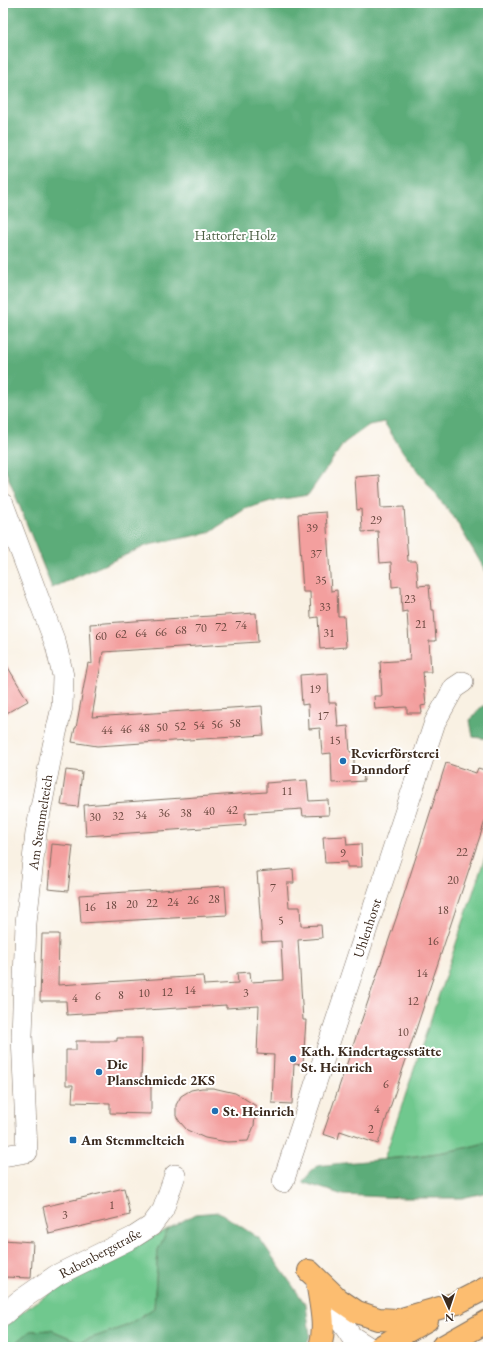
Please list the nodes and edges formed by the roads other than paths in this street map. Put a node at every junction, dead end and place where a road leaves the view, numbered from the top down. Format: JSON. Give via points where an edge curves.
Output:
{"nodes":[{"id":1,"x":3,"y":504,"type":"edge"},
{"id":2,"x":463,"y":682,"type":"dead end"},
{"id":3,"x":3,"y":1156,"type":"edge"},
{"id":4,"x":175,"y":1175,"type":"dead end"},
{"id":5,"x":283,"y":1182,"type":"dead end"},
{"id":6,"x":313,"y":1279,"type":"junction"},
{"id":7,"x":488,"y":1286,"type":"edge"},
{"id":8,"x":457,"y":1303,"type":"junction"},
{"id":9,"x":3,"y":1315,"type":"edge"},
{"id":10,"x":488,"y":1321,"type":"edge"},
{"id":11,"x":320,"y":1347,"type":"edge"},
{"id":12,"x":368,"y":1347,"type":"edge"},
{"id":13,"x":380,"y":1347,"type":"edge"},
{"id":14,"x":442,"y":1347,"type":"edge"}],
"edges":[{"from":1,"to":3,"type":"street","name":"Am Stemmelteich","via":[[56,645],[64,676],[62,707],[36,833],[26,923],[22,1036],[27,1152]]},
{"from":2,"to":5,"type":"street","name":"Uhlenhorst","via":[[454,688],[435,722]]},
{"from":4,"to":9,"type":"street","name":"Rabenbergstraße","via":[[163,1210],[151,1226],[57,1275]]},
{"from":6,"to":8,"type":"main road","via":[[357,1312],[378,1319],[398,1320]]},
{"from":6,"to":11,"type":"main road","via":[[322,1316],[323,1339]]},
{"from":6,"to":12,"type":"street","via":[[351,1336]]},
{"from":7,"to":8,"type":"main road"},
{"from":8,"to":13,"type":"main road"},
{"from":10,"to":14,"type":"main road"}]}
